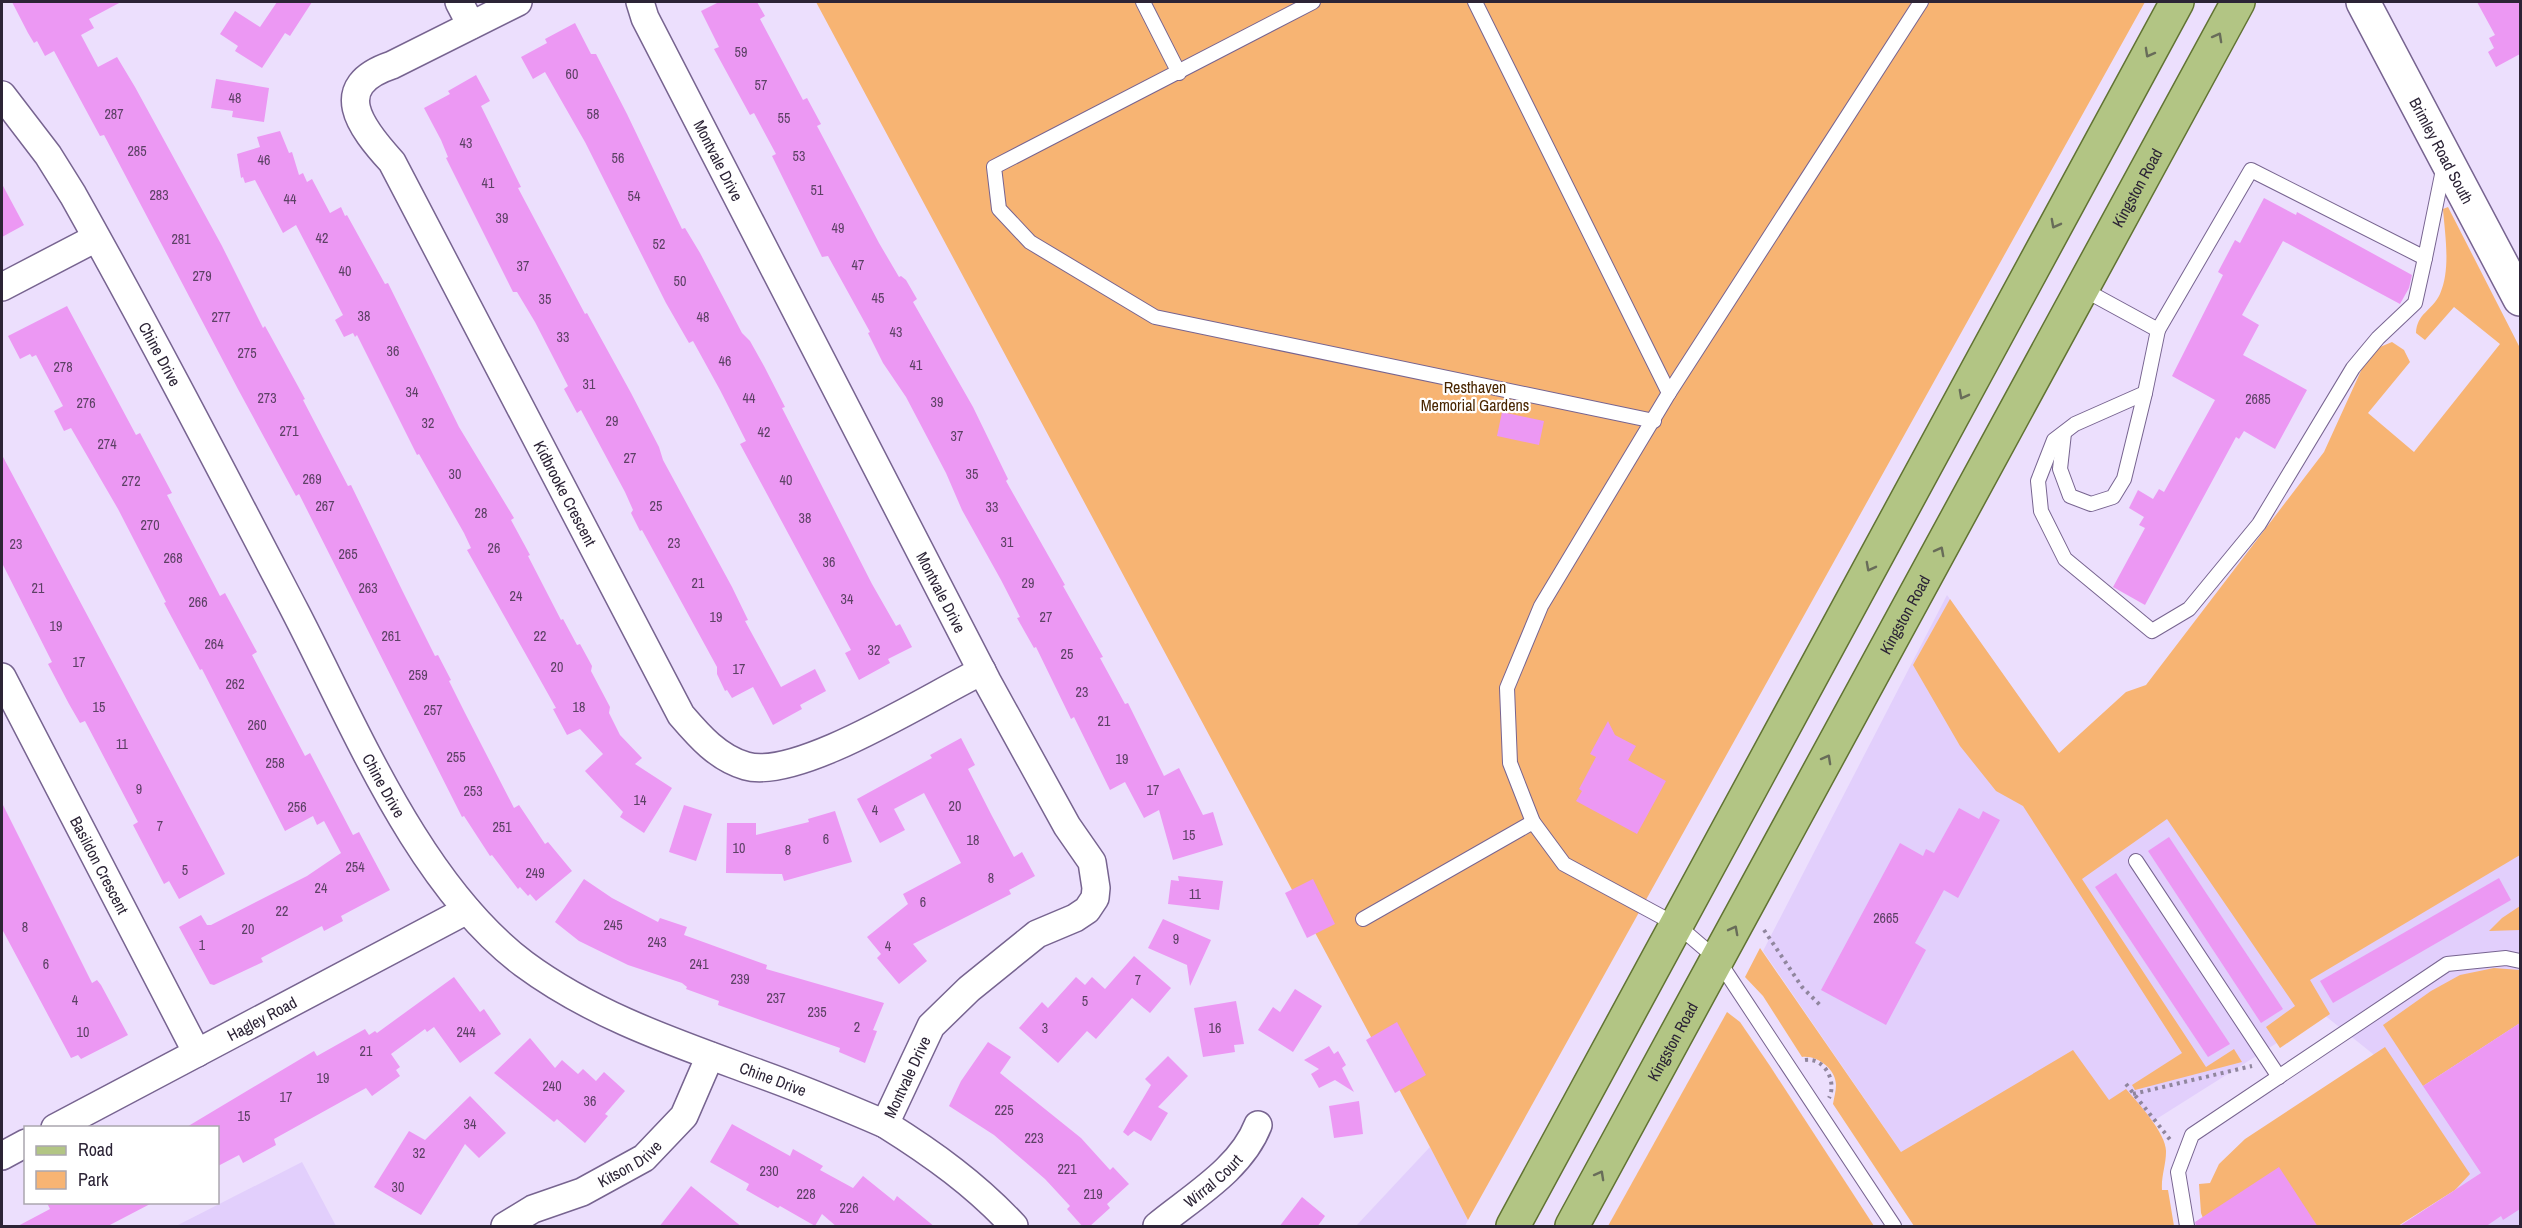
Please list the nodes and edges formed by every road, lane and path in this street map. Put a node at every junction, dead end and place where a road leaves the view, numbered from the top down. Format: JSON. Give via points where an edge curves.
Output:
{"nodes":[{"id":1,"x":518,"y":2,"type":"edge"},
{"id":2,"x":640,"y":2,"type":"edge"},
{"id":3,"x":1143,"y":2,"type":"edge"},
{"id":4,"x":1313,"y":2,"type":"edge"},
{"id":5,"x":1475,"y":2,"type":"edge"},
{"id":6,"x":1921,"y":2,"type":"edge"},
{"id":7,"x":2177,"y":2,"type":"edge"},
{"id":8,"x":2238,"y":2,"type":"edge"},
{"id":9,"x":2363,"y":2,"type":"edge"},
{"id":10,"x":465,"y":13,"type":"edge"},
{"id":11,"x":1179,"y":73,"type":"junction"},
{"id":12,"x":2,"y":95,"type":"edge"},
{"id":13,"x":2446,"y":157,"type":"junction"},
{"id":14,"x":96,"y":238,"type":"junction"},
{"id":15,"x":2425,"y":258,"type":"junction"},
{"id":16,"x":2,"y":287,"type":"edge"},
{"id":17,"x":2081,"y":288,"type":"junction"},
{"id":18,"x":2520,"y":299,"type":"edge"},
{"id":19,"x":2158,"y":330,"type":"junction"},
{"id":20,"x":1669,"y":393,"type":"junction"},
{"id":21,"x":2145,"y":393,"type":"junction"},
{"id":22,"x":1654,"y":422,"type":"junction"},
{"id":23,"x":2064,"y":433,"type":"junction"},
{"id":24,"x":982,"y":671,"type":"junction"},
{"id":25,"x":2,"y":677,"type":"edge"},
{"id":26,"x":1533,"y":822,"type":"junction"},
{"id":27,"x":2136,"y":861,"type":"dead end"},
{"id":28,"x":467,"y":910,"type":"junction"},
{"id":29,"x":1363,"y":919,"type":"dead end"},
{"id":30,"x":1677,"y":925,"type":"junction"},
{"id":31,"x":1764,"y":930,"type":"dead end"},
{"id":32,"x":1718,"y":960,"type":"junction"},
{"id":33,"x":2520,"y":961,"type":"edge"},
{"id":34,"x":1821,"y":1006,"type":"dead end"},
{"id":35,"x":197,"y":1053,"type":"junction"},
{"id":36,"x":710,"y":1056,"type":"junction"},
{"id":37,"x":2269,"y":1062,"type":"junction"},
{"id":38,"x":2279,"y":1077,"type":"junction"},
{"id":39,"x":2126,"y":1084,"type":"dead end"},
{"id":40,"x":2133,"y":1094,"type":"junction"},
{"id":41,"x":885,"y":1124,"type":"junction"},
{"id":42,"x":1258,"y":1125,"type":"dead end"},
{"id":43,"x":59,"y":1126,"type":"edge"},
{"id":44,"x":24,"y":1144,"type":"edge"},
{"id":45,"x":2,"y":1156,"type":"edge"},
{"id":46,"x":2184,"y":1157,"type":"junction"},
{"id":47,"x":505,"y":1227,"type":"edge"},
{"id":48,"x":1014,"y":1227,"type":"edge"},
{"id":49,"x":1157,"y":1227,"type":"edge"},
{"id":50,"x":1513,"y":1227,"type":"edge"},
{"id":51,"x":1572,"y":1227,"type":"edge"},
{"id":52,"x":1894,"y":1227,"type":"edge"},
{"id":53,"x":2187,"y":1227,"type":"edge"}],
"edges":[{"from":1,"to":10,"type":"street"},
{"from":2,"to":24,"type":"street","name":"Montvale Drive"},
{"from":3,"to":11,"type":"lane"},
{"from":4,"to":11,"type":"lane"},
{"from":5,"to":20,"type":"lane"},
{"from":6,"to":20,"type":"lane"},
{"from":7,"to":30,"type":"main road","one_way":true},
{"from":17,"to":8,"type":"main road","name":"Kingston Road","one_way":true},
{"from":9,"to":13,"type":"street","name":"Brimley Road South"},
{"from":10,"to":24,"type":"street","name":"Kidbrooke Crescent","via":[[392,65],[373,71],[358,84],[354,101],[371,139],[392,162],[681,715],[718,752],[746,766],[770,768],[831,749]]},
{"from":11,"to":22,"type":"lane","via":[[994,167],[999,208],[1030,242],[1155,317]]},
{"from":12,"to":14,"type":"street","name":"Chine Drive","via":[[60,173]]},
{"from":13,"to":15,"type":"lane"},
{"from":13,"to":18,"type":"street","name":"Brimley Road South"},
{"from":14,"to":16,"type":"street"},
{"from":14,"to":28,"type":"street","name":"Chine Drive","via":[[388,791],[446,886]]},
{"from":15,"to":19,"type":"lane","via":[[2251,170]]},
{"from":15,"to":23,"type":"lane","via":[[2415,303],[2353,368],[2259,524],[2189,609],[2152,631],[2065,559],[2042,511],[2038,481],[2054,440]]},
{"from":17,"to":19,"type":"lane"},
{"from":32,"to":17,"type":"main road","name":"Kingston Road","one_way":true},
{"from":19,"to":21,"type":"lane"},
{"from":20,"to":22,"type":"lane"},
{"from":21,"to":23,"type":"lane","via":[[2075,424]]},
{"from":21,"to":23,"type":"lane","via":[[2124,479],[2113,497],[2091,504],[2070,496],[2060,470]]},
{"from":22,"to":26,"type":"lane","via":[[1541,606],[1507,688],[1510,763]]},
{"from":24,"to":41,"type":"street","name":"Montvale Drive","via":[[1067,826],[1092,862],[1095,898],[1075,918],[1037,934],[969,989],[931,1026]]},
{"from":25,"to":35,"type":"street","name":"Basildon Crescent"},
{"from":26,"to":29,"type":"lane"},
{"from":26,"to":30,"type":"lane","via":[[1564,864]]},
{"from":27,"to":37,"type":"lane"},
{"from":28,"to":35,"type":"street","name":"Hagley Road"},
{"from":28,"to":36,"type":"street","name":"Chine Drive","via":[[500,944],[569,995]]},
{"from":30,"to":32,"type":"lane"},
{"from":30,"to":50,"type":"main road"},
{"from":31,"to":34,"type":"path"},
{"from":51,"to":32,"type":"main road","name":"Kingston Road","one_way":true},
{"from":32,"to":52,"type":"lane"},
{"from":33,"to":38,"type":"lane","via":[[2506,958],[2446,964]]},
{"from":35,"to":43,"type":"street","name":"Hagley Road"},
{"from":36,"to":41,"type":"street","name":"Chine Drive"},
{"from":36,"to":47,"type":"street","name":"Kitson Drive","via":[[684,1116],[644,1158],[582,1192],[533,1209]]},
{"from":37,"to":38,"type":"lane"},
{"from":37,"to":40,"type":"path"},
{"from":38,"to":46,"type":"lane","via":[[2192,1135]]},
{"from":39,"to":40,"type":"path"},
{"from":40,"to":46,"type":"path"},
{"from":41,"to":48,"type":"street","name":"Chine Drive","via":[[959,1174]]},
{"from":42,"to":49,"type":"street","name":"Wirral Court","via":[[1251,1143],[1234,1162]]},
{"from":44,"to":45,"type":"street"},
{"from":46,"to":53,"type":"lane","via":[[2178,1172]]}]}
